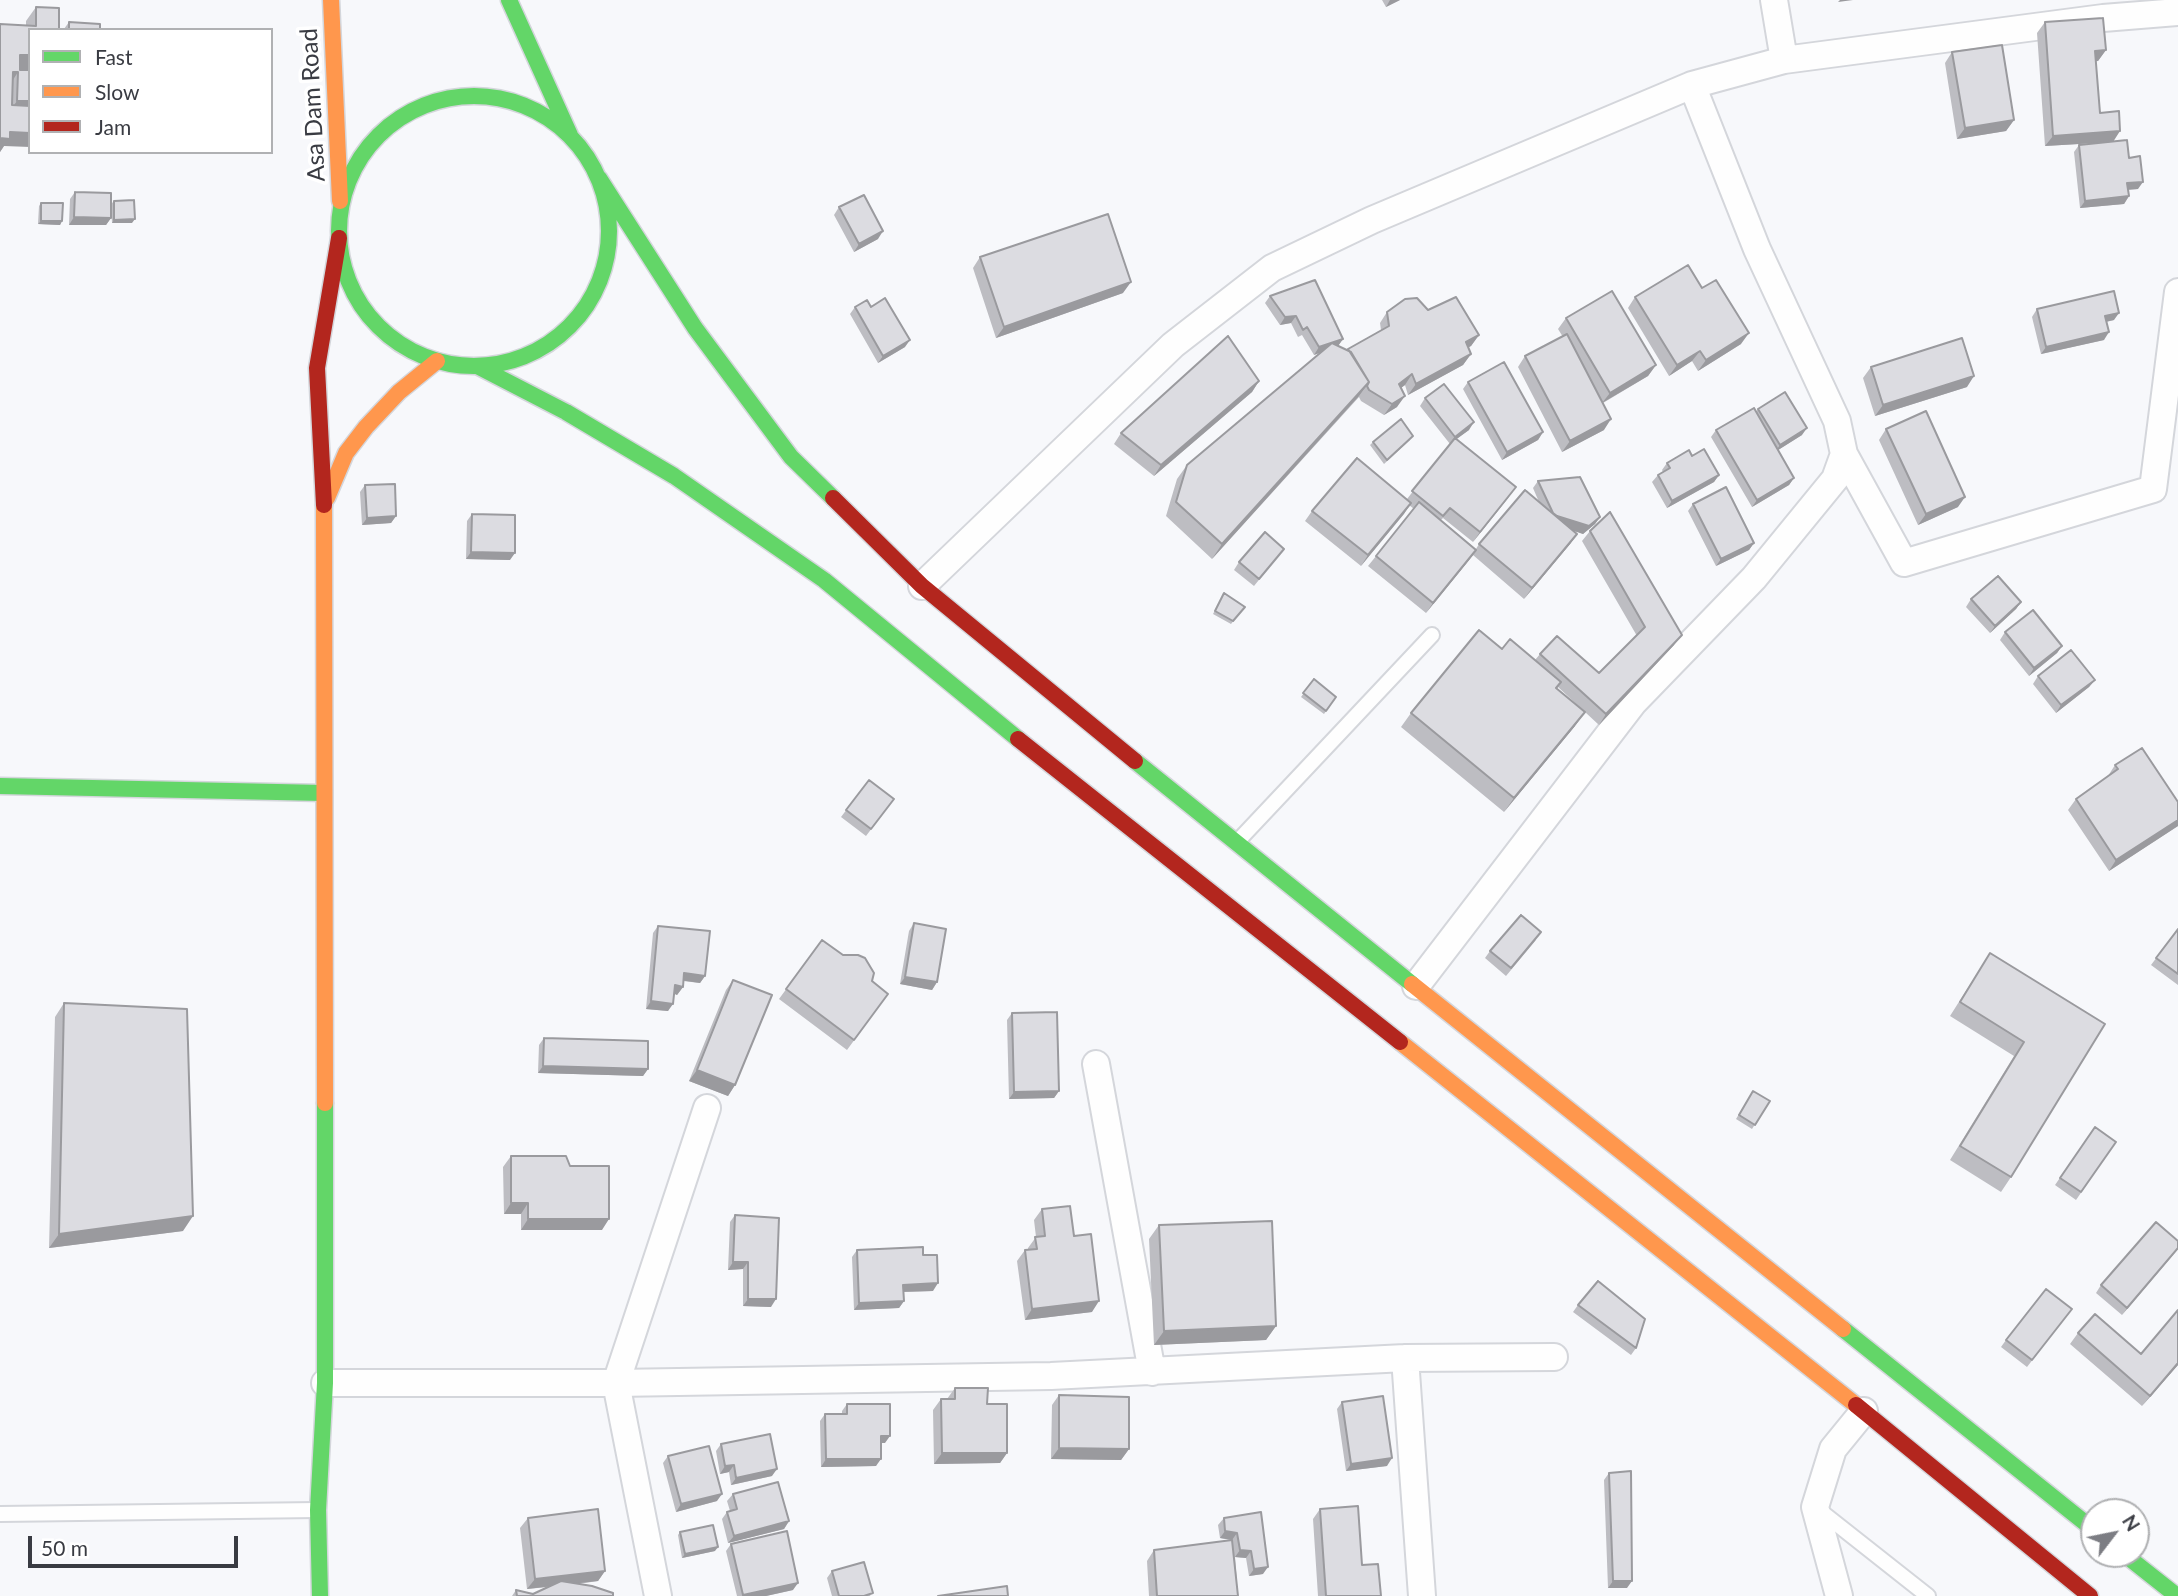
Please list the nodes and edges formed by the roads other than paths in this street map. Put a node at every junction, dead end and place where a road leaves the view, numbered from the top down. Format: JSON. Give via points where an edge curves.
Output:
{"nodes":[{"id":1,"x":331,"y":0,"type":"edge"},
{"id":2,"x":509,"y":0,"type":"edge"},
{"id":3,"x":1774,"y":0,"type":"edge"},
{"id":4,"x":2178,"y":12,"type":"edge"},
{"id":5,"x":1784,"y":60,"type":"junction"},
{"id":6,"x":1692,"y":85,"type":"junction"},
{"id":7,"x":571,"y":137,"type":"junction"},
{"id":8,"x":599,"y":178,"type":"junction"},
{"id":9,"x":341,"y":208,"type":"junction"},
{"id":10,"x":339,"y":238,"type":"junction"},
{"id":11,"x":2178,"y":292,"type":"edge"},
{"id":12,"x":437,"y":361,"type":"junction"},
{"id":13,"x":479,"y":367,"type":"junction"},
{"id":14,"x":1844,"y":454,"type":"junction"},
{"id":15,"x":324,"y":505,"type":"junction"},
{"id":16,"x":922,"y":586,"type":"junction"},
{"id":17,"x":1432,"y":635,"type":"dead end"},
{"id":18,"x":0,"y":786,"type":"edge"},
{"id":19,"x":323,"y":793,"type":"junction"},
{"id":20,"x":1236,"y":843,"type":"junction"},
{"id":21,"x":1416,"y":986,"type":"junction"},
{"id":22,"x":1096,"y":1065,"type":"dead end"},
{"id":23,"x":707,"y":1108,"type":"dead end"},
{"id":24,"x":1554,"y":1357,"type":"dead end"},
{"id":25,"x":1405,"y":1358,"type":"junction"},
{"id":26,"x":1152,"y":1371,"type":"junction"},
{"id":27,"x":325,"y":1383,"type":"junction"},
{"id":28,"x":615,"y":1383,"type":"junction"},
{"id":29,"x":1864,"y":1411,"type":"junction"},
{"id":30,"x":1815,"y":1507,"type":"junction"},
{"id":31,"x":318,"y":1510,"type":"junction"},
{"id":32,"x":0,"y":1514,"type":"edge"},
{"id":33,"x":2080,"y":1519,"type":"edge"},
{"id":34,"x":2142,"y":1568,"type":"edge"},
{"id":35,"x":320,"y":1596,"type":"edge"},
{"id":36,"x":658,"y":1596,"type":"edge"},
{"id":37,"x":1422,"y":1596,"type":"edge"},
{"id":38,"x":1839,"y":1596,"type":"edge"},
{"id":39,"x":1928,"y":1596,"type":"edge"},
{"id":40,"x":2090,"y":1596,"type":"edge"},
{"id":41,"x":2177,"y":1596,"type":"edge"}],
"edges":[{"from":1,"to":9,"type":"main road","name":"Asa Dam Road"},
{"from":2,"to":7,"type":"main road"},
{"from":3,"to":5,"type":"street"},
{"from":4,"to":5,"type":"street"},
{"from":5,"to":6,"type":"street"},
{"from":6,"to":14,"type":"street","via":[[1757,249],[1837,421]]},
{"from":6,"to":16,"type":"street","via":[[1373,220],[1272,268],[1173,345]]},
{"from":7,"to":8,"type":"main road"},
{"from":7,"to":9,"type":"main road","via":[[542,114],[507,100],[471,95],[433,101],[400,117],[372,141],[352,173]]},
{"from":8,"to":13,"type":"main road","via":[[609,221],[606,264],[589,304],[560,337],[522,359]]},
{"from":8,"to":16,"type":"main road","via":[[695,328],[791,457]]},
{"from":9,"to":10,"type":"main road"},
{"from":10,"to":12,"type":"main road","via":[[348,279],[369,315],[400,344]]},
{"from":10,"to":15,"type":"main road","via":[[317,368]]},
{"from":11,"to":14,"type":"street","via":[[2153,489],[1904,563]]},
{"from":12,"to":13,"type":"main road"},
{"from":12,"to":15,"type":"main road","via":[[400,392],[346,453]]},
{"from":13,"to":29,"type":"main road","via":[[674,476],[824,580]]},
{"from":14,"to":21,"type":"street","via":[[1835,479],[1754,578],[1633,703]]},
{"from":15,"to":19,"type":"main road"},
{"from":16,"to":20,"type":"main road"},
{"from":17,"to":20,"type":"lane"},
{"from":18,"to":19,"type":"main road"},
{"from":19,"to":27,"type":"main road"},
{"from":20,"to":21,"type":"main road"},
{"from":21,"to":33,"type":"main road"},
{"from":22,"to":26,"type":"street"},
{"from":23,"to":28,"type":"street"},
{"from":24,"to":25,"type":"street"},
{"from":25,"to":26,"type":"street"},
{"from":25,"to":37,"type":"street"},
{"from":26,"to":28,"type":"street"},
{"from":27,"to":28,"type":"street"},
{"from":27,"to":31,"type":"main road"},
{"from":28,"to":36,"type":"street"},
{"from":29,"to":30,"type":"street","via":[[1833,1449]]},
{"from":29,"to":40,"type":"main road"},
{"from":30,"to":38,"type":"street"},
{"from":30,"to":39,"type":"lane"},
{"from":31,"to":32,"type":"lane"},
{"from":31,"to":35,"type":"main road"},
{"from":34,"to":41,"type":"main road"}]}
